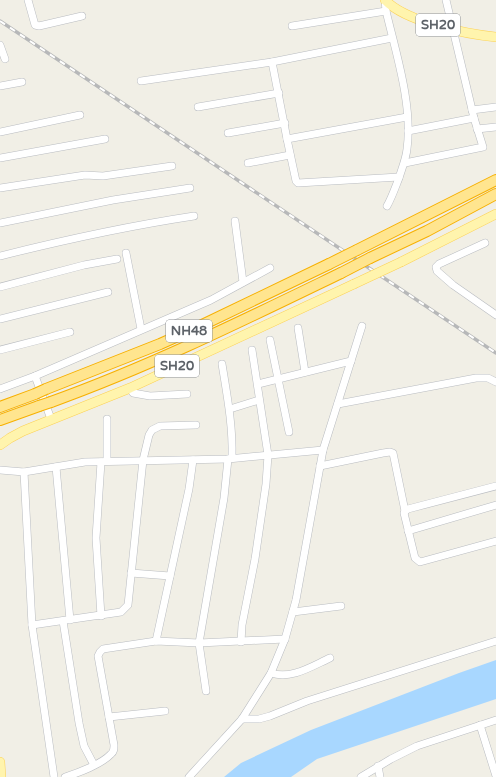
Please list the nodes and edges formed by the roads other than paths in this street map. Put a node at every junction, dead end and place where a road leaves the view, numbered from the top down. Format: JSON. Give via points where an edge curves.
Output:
{"nodes":[{"id":1,"x":28,"y":0,"type":"edge"},
{"id":2,"x":385,"y":0,"type":"edge"},
{"id":3,"x":446,"y":0,"type":"edge"},
{"id":4,"x":386,"y":11,"type":"junction"},
{"id":5,"x":82,"y":16,"type":"dead end"},
{"id":6,"x":292,"y":26,"type":"dead end"},
{"id":7,"x":454,"y":29,"type":"junction"},
{"id":8,"x":496,"y":37,"type":"edge"},
{"id":9,"x":392,"y":38,"type":"junction"},
{"id":10,"x":0,"y":45,"type":"edge"},
{"id":11,"x":5,"y":59,"type":"dead end"},
{"id":12,"x":272,"y":62,"type":"junction"},
{"id":13,"x":22,"y":82,"type":"dead end"},
{"id":14,"x":141,"y":82,"type":"dead end"},
{"id":15,"x":0,"y":86,"type":"edge"},
{"id":16,"x":279,"y":93,"type":"junction"},
{"id":17,"x":198,"y":107,"type":"dead end"},
{"id":18,"x":496,"y":107,"type":"edge"},
{"id":19,"x":472,"y":110,"type":"junction"},
{"id":20,"x":80,"y":115,"type":"dead end"},
{"id":21,"x":408,"y":117,"type":"junction"},
{"id":22,"x":474,"y":118,"type":"junction"},
{"id":23,"x":285,"y":123,"type":"junction"},
{"id":24,"x":496,"y":127,"type":"edge"},
{"id":25,"x":477,"y":129,"type":"junction"},
{"id":26,"x":408,"y":131,"type":"junction"},
{"id":27,"x":0,"y":132,"type":"edge"},
{"id":28,"x":228,"y":133,"type":"dead end"},
{"id":29,"x":105,"y":139,"type":"dead end"},
{"id":30,"x":287,"y":139,"type":"junction"},
{"id":31,"x":290,"y":155,"type":"junction"},
{"id":32,"x":0,"y":158,"type":"edge"},
{"id":33,"x":248,"y":163,"type":"dead end"},
{"id":34,"x":405,"y":163,"type":"junction"},
{"id":35,"x":172,"y":166,"type":"dead end"},
{"id":36,"x":399,"y":177,"type":"junction"},
{"id":37,"x":496,"y":180,"type":"edge"},
{"id":38,"x":0,"y":188,"type":"edge"},
{"id":39,"x":190,"y":188,"type":"dead end"},
{"id":40,"x":496,"y":194,"type":"edge"},
{"id":41,"x":387,"y":206,"type":"dead end"},
{"id":42,"x":496,"y":214,"type":"edge"},
{"id":43,"x":194,"y":216,"type":"dead end"},
{"id":44,"x":236,"y":221,"type":"dead end"},
{"id":45,"x":0,"y":223,"type":"edge"},
{"id":46,"x":485,"y":243,"type":"dead end"},
{"id":47,"x":126,"y":253,"type":"dead end"},
{"id":48,"x":0,"y":256,"type":"edge"},
{"id":49,"x":117,"y":259,"type":"dead end"},
{"id":50,"x":270,"y":268,"type":"dead end"},
{"id":51,"x":244,"y":282,"type":"junction"},
{"id":52,"x":0,"y":287,"type":"edge"},
{"id":53,"x":108,"y":292,"type":"dead end"},
{"id":54,"x":496,"y":315,"type":"edge"},
{"id":55,"x":0,"y":319,"type":"edge"},
{"id":56,"x":362,"y":326,"type":"dead end"},
{"id":57,"x":298,"y":328,"type":"dead end"},
{"id":58,"x":141,"y":329,"type":"junction"},
{"id":59,"x":70,"y":332,"type":"dead end"},
{"id":60,"x":270,"y":340,"type":"dead end"},
{"id":61,"x":0,"y":350,"type":"edge"},
{"id":62,"x":252,"y":350,"type":"dead end"},
{"id":63,"x":351,"y":361,"type":"junction"},
{"id":64,"x":222,"y":364,"type":"dead end"},
{"id":65,"x":305,"y":372,"type":"junction"},
{"id":66,"x":35,"y":376,"type":"junction"},
{"id":67,"x":278,"y":379,"type":"junction"},
{"id":68,"x":496,"y":382,"type":"edge"},
{"id":69,"x":258,"y":384,"type":"junction"},
{"id":70,"x":130,"y":388,"type":"junction"},
{"id":71,"x":0,"y":389,"type":"edge"},
{"id":72,"x":187,"y":394,"type":"dead end"},
{"id":73,"x":259,"y":400,"type":"junction"},
{"id":74,"x":338,"y":404,"type":"junction"},
{"id":75,"x":0,"y":407,"type":"edge"},
{"id":76,"x":230,"y":409,"type":"junction"},
{"id":77,"x":107,"y":419,"type":"dead end"},
{"id":78,"x":0,"y":420,"type":"edge"},
{"id":79,"x":51,"y":420,"type":"junction"},
{"id":80,"x":196,"y":425,"type":"dead end"},
{"id":81,"x":289,"y":432,"type":"dead end"},
{"id":82,"x":0,"y":445,"type":"edge"},
{"id":83,"x":323,"y":450,"type":"junction"},
{"id":84,"x":268,"y":455,"type":"junction"},
{"id":85,"x":230,"y":458,"type":"junction"},
{"id":86,"x":143,"y":460,"type":"junction"},
{"id":87,"x":193,"y":460,"type":"junction"},
{"id":88,"x":104,"y":462,"type":"junction"},
{"id":89,"x":320,"y":466,"type":"junction"},
{"id":90,"x":56,"y":467,"type":"junction"},
{"id":91,"x":0,"y":470,"type":"edge"},
{"id":92,"x":24,"y":472,"type":"junction"},
{"id":93,"x":496,"y":486,"type":"edge"},
{"id":94,"x":496,"y":505,"type":"edge"},
{"id":95,"x":405,"y":511,"type":"junction"},
{"id":96,"x":408,"y":531,"type":"junction"},
{"id":97,"x":496,"y":541,"type":"edge"},
{"id":98,"x":131,"y":573,"type":"junction"},
{"id":99,"x":170,"y":576,"type":"junction"},
{"id":100,"x":341,"y":606,"type":"dead end"},
{"id":101,"x":293,"y":612,"type":"junction"},
{"id":102,"x":101,"y":616,"type":"junction"},
{"id":103,"x":66,"y":620,"type":"junction"},
{"id":104,"x":32,"y":625,"type":"junction"},
{"id":105,"x":286,"y":639,"type":"junction"},
{"id":106,"x":156,"y":641,"type":"junction"},
{"id":107,"x":496,"y":641,"type":"edge"},
{"id":108,"x":242,"y":642,"type":"junction"},
{"id":109,"x":199,"y":643,"type":"junction"},
{"id":110,"x":330,"y":658,"type":"dead end"},
{"id":111,"x":270,"y":673,"type":"junction"},
{"id":112,"x":206,"y":691,"type":"dead end"},
{"id":113,"x":165,"y":711,"type":"dead end"},
{"id":114,"x":109,"y":717,"type":"junction"},
{"id":115,"x":242,"y":719,"type":"junction"},
{"id":116,"x":496,"y":720,"type":"edge"},
{"id":117,"x":480,"y":725,"type":"junction"},
{"id":118,"x":0,"y":762,"type":"edge"},
{"id":119,"x":94,"y":765,"type":"junction"},
{"id":120,"x":378,"y":766,"type":"junction"},
{"id":121,"x":496,"y":776,"type":"edge"},
{"id":122,"x":2,"y":777,"type":"edge"},
{"id":123,"x":54,"y":777,"type":"edge"},
{"id":124,"x":65,"y":777,"type":"edge"},
{"id":125,"x":189,"y":777,"type":"edge"},
{"id":126,"x":361,"y":777,"type":"edge"},
{"id":127,"x":380,"y":777,"type":"edge"}],
"edges":[{"from":1,"to":5,"type":"street","via":[[35,26]]},
{"from":2,"to":4,"type":"street"},
{"from":2,"to":7,"type":"main road","number":"SH20","via":[[409,16]]},
{"from":3,"to":7,"type":"street"},
{"from":4,"to":6,"type":"street"},
{"from":4,"to":9,"type":"street"},
{"from":7,"to":8,"type":"main road","number":"SH20"},
{"from":7,"to":19,"type":"street"},
{"from":9,"to":12,"type":"street"},
{"from":9,"to":21,"type":"street"},
{"from":10,"to":11,"type":"street"},
{"from":12,"to":14,"type":"street"},
{"from":12,"to":16,"type":"street"},
{"from":13,"to":15,"type":"street"},
{"from":16,"to":17,"type":"street"},
{"from":16,"to":23,"type":"street"},
{"from":18,"to":19,"type":"street"},
{"from":19,"to":22,"type":"street"},
{"from":20,"to":27,"type":"street"},
{"from":21,"to":26,"type":"street"},
{"from":21,"to":30,"type":"street"},
{"from":22,"to":25,"type":"street"},
{"from":22,"to":26,"type":"street"},
{"from":23,"to":28,"type":"street"},
{"from":23,"to":30,"type":"street"},
{"from":24,"to":25,"type":"street"},
{"from":25,"to":34,"type":"street","via":[[483,147]]},
{"from":26,"to":34,"type":"street"},
{"from":29,"to":32,"type":"street"},
{"from":30,"to":31,"type":"street"},
{"from":31,"to":33,"type":"street"},
{"from":31,"to":36,"type":"street","via":[[296,181],[301,184]]},
{"from":34,"to":36,"type":"street"},
{"from":35,"to":38,"type":"street","via":[[103,176],[85,175]]},
{"from":36,"to":41,"type":"street"},
{"from":37,"to":75,"type":"highway","number":"NH48","bridge":true,"via":[[329,264],[166,341]]},
{"from":39,"to":45,"type":"street","via":[[113,200]]},
{"from":40,"to":78,"type":"highway","number":"NH48","bridge":true,"via":[[427,231],[186,347],[90,387]]},
{"from":42,"to":70,"type":"main road","number":"SH20","bridge":true,"via":[[401,262]]},
{"from":43,"to":48,"type":"street","via":[[135,225]]},
{"from":44,"to":51,"type":"street"},
{"from":46,"to":54,"type":"street","via":[[436,267],[437,271],[453,285]]},
{"from":47,"to":58,"type":"street"},
{"from":49,"to":52,"type":"street"},
{"from":50,"to":51,"type":"street"},
{"from":51,"to":58,"type":"street","via":[[212,300]]},
{"from":53,"to":55,"type":"street"},
{"from":56,"to":63,"type":"street"},
{"from":57,"to":65,"type":"street"},
{"from":58,"to":66,"type":"street"},
{"from":59,"to":61,"type":"street"},
{"from":60,"to":67,"type":"street"},
{"from":62,"to":69,"type":"street"},
{"from":63,"to":65,"type":"street"},
{"from":63,"to":74,"type":"street"},
{"from":64,"to":76,"type":"street"},
{"from":65,"to":67,"type":"street"},
{"from":66,"to":71,"type":"street"},
{"from":66,"to":79,"type":"street"},
{"from":67,"to":69,"type":"street"},
{"from":67,"to":81,"type":"street"},
{"from":68,"to":74,"type":"street","via":[[488,378],[476,378]]},
{"from":69,"to":73,"type":"street"},
{"from":70,"to":72,"type":"street","via":[[133,394],[142,396]]},
{"from":70,"to":79,"type":"main road","number":"SH20"},
{"from":73,"to":76,"type":"street"},
{"from":73,"to":84,"type":"street"},
{"from":74,"to":83,"type":"street"},
{"from":76,"to":85,"type":"street","via":[[233,440]]},
{"from":77,"to":88,"type":"street"},
{"from":79,"to":82,"type":"main road","number":"SH20"},
{"from":80,"to":86,"type":"street","via":[[156,427],[149,435]]},
{"from":83,"to":84,"type":"street"},
{"from":83,"to":89,"type":"street"},
{"from":84,"to":85,"type":"street"},
{"from":84,"to":108,"type":"street","via":[[254,566],[242,625]]},
{"from":85,"to":87,"type":"street"},
{"from":85,"to":109,"type":"street"},
{"from":86,"to":87,"type":"street"},
{"from":86,"to":88,"type":"street"},
{"from":86,"to":98,"type":"street"},
{"from":87,"to":99,"type":"street"},
{"from":88,"to":90,"type":"street"},
{"from":88,"to":102,"type":"street","via":[[96,538]]},
{"from":89,"to":95,"type":"street","via":[[393,453]]},
{"from":89,"to":101,"type":"street"},
{"from":90,"to":92,"type":"street"},
{"from":90,"to":103,"type":"street"},
{"from":91,"to":92,"type":"street"},
{"from":92,"to":104,"type":"street"},
{"from":93,"to":95,"type":"street"},
{"from":94,"to":96,"type":"street"},
{"from":95,"to":96,"type":"street"},
{"from":96,"to":97,"type":"street","via":[[415,558],[420,562]]},
{"from":98,"to":99,"type":"street"},
{"from":98,"to":102,"type":"street","via":[[128,605],[125,610]]},
{"from":99,"to":106,"type":"street"},
{"from":100,"to":101,"type":"street"},
{"from":101,"to":105,"type":"street"},
{"from":102,"to":103,"type":"street"},
{"from":103,"to":104,"type":"street"},
{"from":103,"to":119,"type":"street","via":[[79,723],[84,746]]},
{"from":104,"to":123,"type":"street"},
{"from":105,"to":108,"type":"street"},
{"from":105,"to":111,"type":"street"},
{"from":106,"to":109,"type":"street"},
{"from":106,"to":114,"type":"street","via":[[102,649],[100,652],[98,656]]},
{"from":107,"to":115,"type":"street","via":[[307,701],[270,716]]},
{"from":108,"to":109,"type":"street"},
{"from":109,"to":112,"type":"street"},
{"from":110,"to":111,"type":"street","via":[[285,676]]},
{"from":111,"to":115,"type":"street"},
{"from":113,"to":114,"type":"street"},
{"from":114,"to":119,"type":"street","via":[[114,751]]},
{"from":115,"to":125,"type":"street"},
{"from":116,"to":117,"type":"street"},
{"from":117,"to":120,"type":"street","via":[[417,746]]},
{"from":117,"to":121,"type":"street"},
{"from":118,"to":122,"type":"main road"},
{"from":119,"to":124,"type":"street"},
{"from":120,"to":126,"type":"street"},
{"from":120,"to":127,"type":"street"}]}
